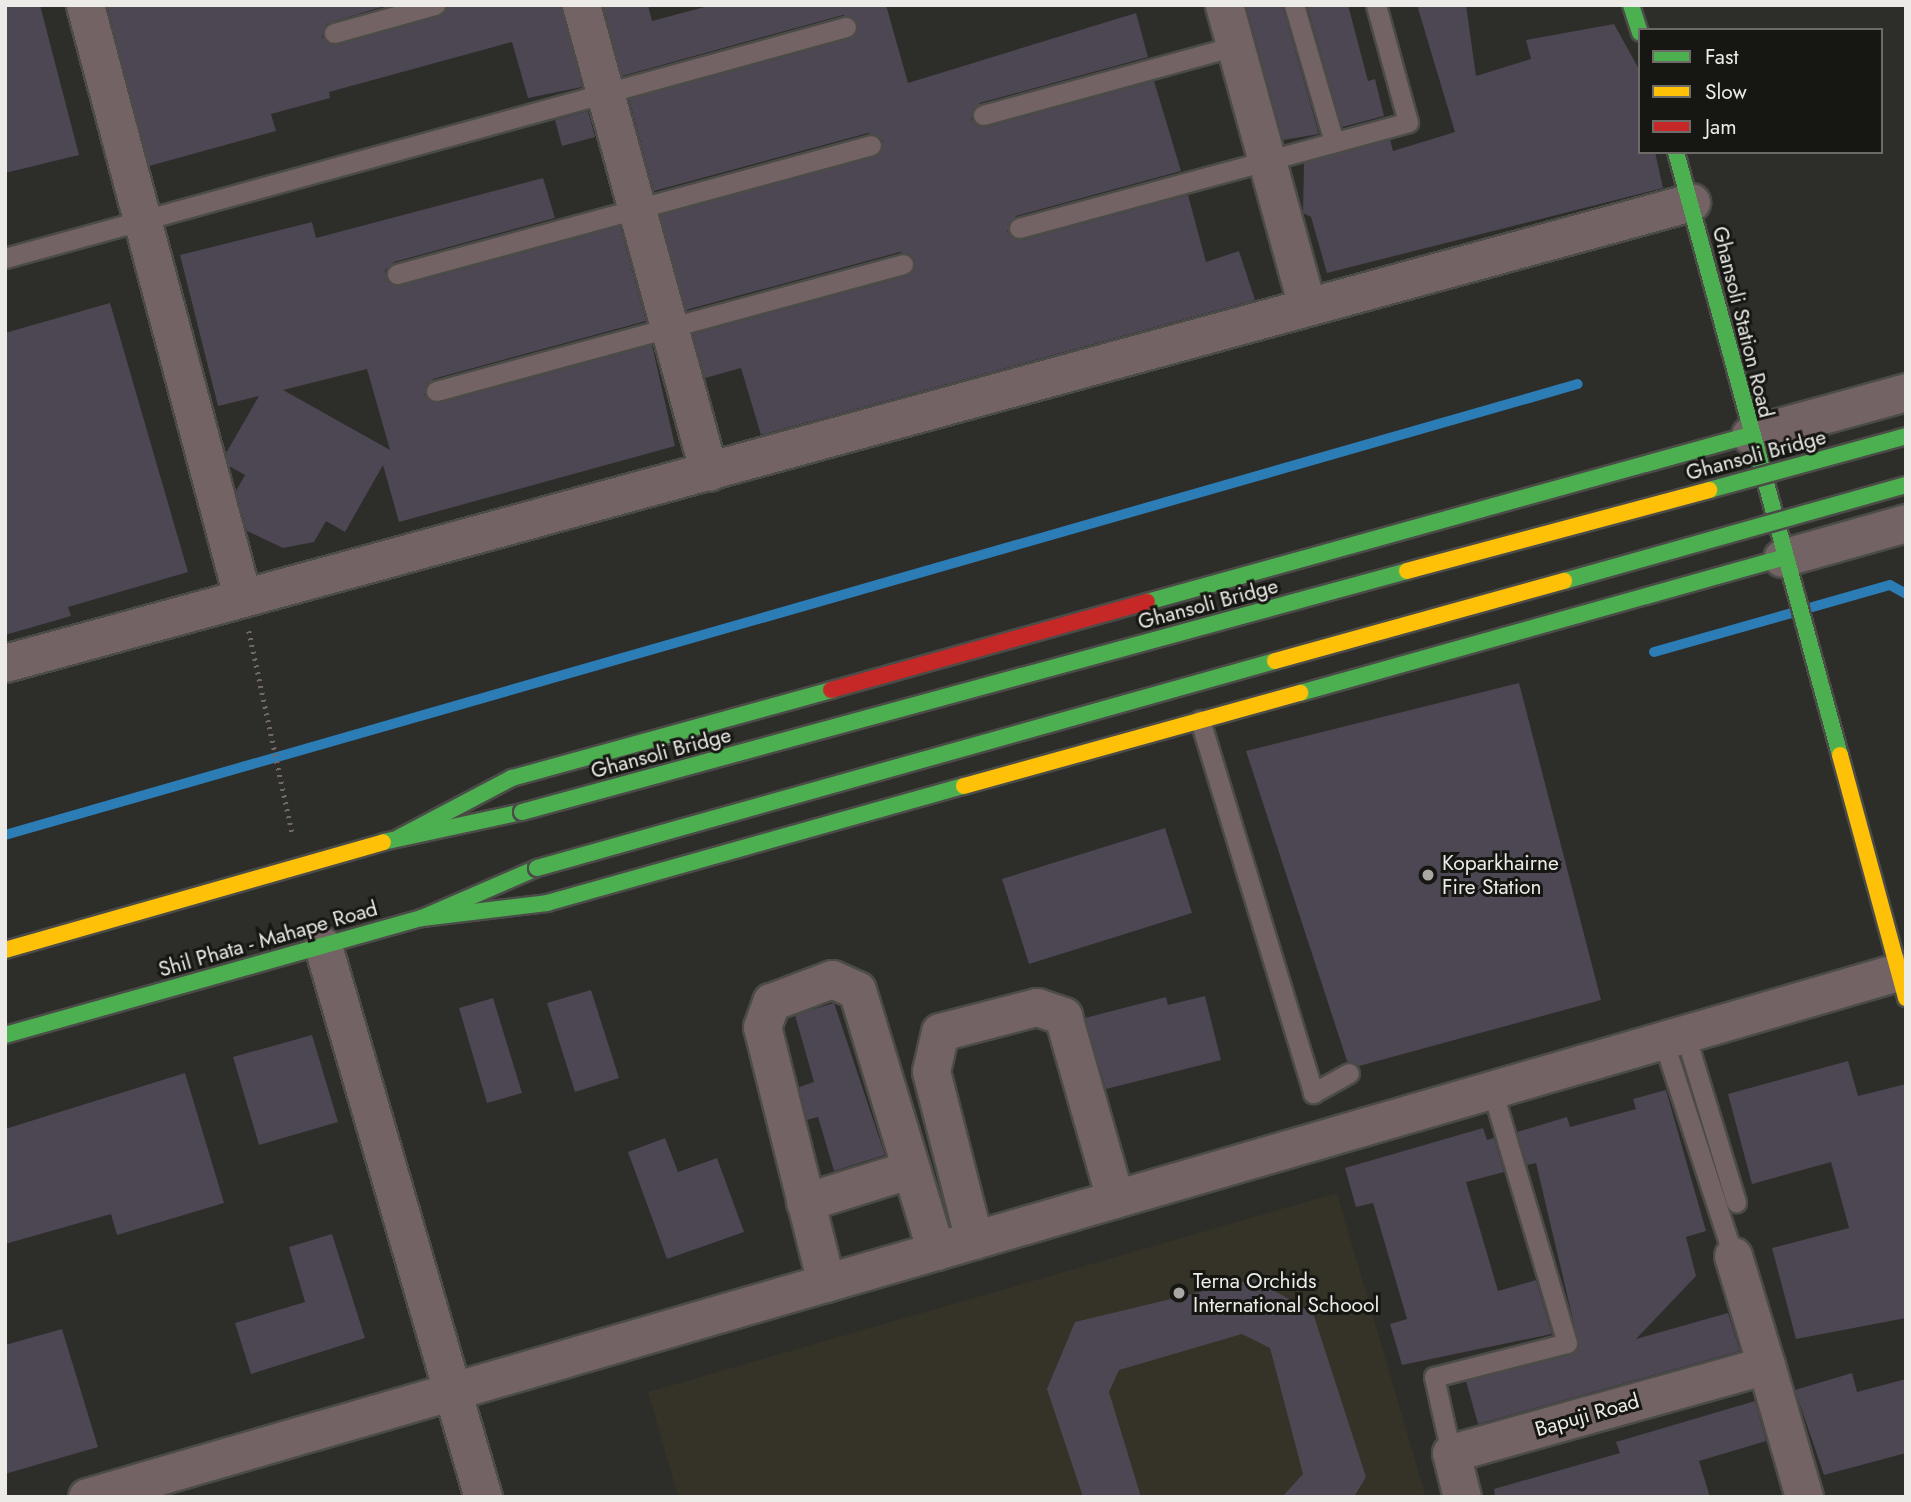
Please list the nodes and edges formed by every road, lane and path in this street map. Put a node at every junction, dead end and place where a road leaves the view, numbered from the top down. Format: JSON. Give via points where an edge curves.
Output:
{"nodes":[{"id":1,"x":85,"y":5,"type":"edge"},
{"id":2,"x":435,"y":5,"type":"edge"},
{"id":3,"x":581,"y":5,"type":"edge"},
{"id":4,"x":1224,"y":5,"type":"edge"},
{"id":5,"x":1294,"y":5,"type":"edge"},
{"id":6,"x":1376,"y":5,"type":"edge"},
{"id":7,"x":1631,"y":5,"type":"edge"},
{"id":8,"x":846,"y":27,"type":"dead end"},
{"id":9,"x":1638,"y":28,"type":"edge"},
{"id":10,"x":334,"y":33,"type":"dead end"},
{"id":11,"x":1235,"y":46,"type":"junction"},
{"id":12,"x":605,"y":94,"type":"junction"},
{"id":13,"x":982,"y":115,"type":"dead end"},
{"id":14,"x":1334,"y":142,"type":"junction"},
{"id":15,"x":871,"y":145,"type":"dead end"},
{"id":16,"x":1677,"y":154,"type":"edge"},
{"id":17,"x":1267,"y":160,"type":"junction"},
{"id":18,"x":1691,"y":202,"type":"junction"},
{"id":19,"x":637,"y":208,"type":"junction"},
{"id":20,"x":145,"y":222,"type":"junction"},
{"id":21,"x":1019,"y":228,"type":"dead end"},
{"id":22,"x":5,"y":258,"type":"edge"},
{"id":23,"x":904,"y":264,"type":"dead end"},
{"id":24,"x":397,"y":274,"type":"dead end"},
{"id":25,"x":1307,"y":307,"type":"junction"},
{"id":26,"x":670,"y":328,"type":"junction"},
{"id":27,"x":436,"y":391,"type":"dead end"},
{"id":28,"x":1906,"y":392,"type":"edge"},
{"id":29,"x":1750,"y":435,"type":"junction"},
{"id":30,"x":1906,"y":436,"type":"edge"},
{"id":31,"x":709,"y":472,"type":"junction"},
{"id":32,"x":1906,"y":485,"type":"edge"},
{"id":33,"x":1906,"y":523,"type":"edge"},
{"id":34,"x":1785,"y":571,"type":"junction"},
{"id":35,"x":242,"y":596,"type":"junction"},
{"id":36,"x":5,"y":663,"type":"edge"},
{"id":37,"x":1200,"y":720,"type":"junction"},
{"id":38,"x":398,"y":838,"type":"junction"},
{"id":39,"x":299,"y":866,"type":"junction"},
{"id":40,"x":422,"y":918,"type":"junction"},
{"id":41,"x":323,"y":946,"type":"junction"},
{"id":42,"x":5,"y":950,"type":"edge"},
{"id":43,"x":1902,"y":985,"type":"edge"},
{"id":44,"x":5,"y":1035,"type":"edge"},
{"id":45,"x":1674,"y":1037,"type":"junction"},
{"id":46,"x":1349,"y":1073,"type":"dead end"},
{"id":47,"x":1492,"y":1089,"type":"junction"},
{"id":48,"x":911,"y":1169,"type":"junction"},
{"id":49,"x":1115,"y":1199,"type":"junction"},
{"id":50,"x":805,"y":1202,"type":"junction"},
{"id":51,"x":1736,"y":1202,"type":"dead end"},
{"id":52,"x":974,"y":1240,"type":"junction"},
{"id":53,"x":936,"y":1251,"type":"junction"},
{"id":54,"x":1733,"y":1256,"type":"joint"},
{"id":55,"x":826,"y":1283,"type":"junction"},
{"id":56,"x":1766,"y":1365,"type":"junction"},
{"id":57,"x":452,"y":1391,"type":"junction"},
{"id":58,"x":1451,"y":1453,"type":"junction"},
{"id":59,"x":90,"y":1496,"type":"edge"},
{"id":60,"x":483,"y":1497,"type":"edge"},
{"id":61,"x":1462,"y":1497,"type":"edge"},
{"id":62,"x":1804,"y":1497,"type":"edge"}],
"edges":[{"from":1,"to":20,"type":"street"},
{"from":2,"to":10,"type":"lane"},
{"from":3,"to":12,"type":"street"},
{"from":4,"to":11,"type":"street"},
{"from":5,"to":14,"type":"lane"},
{"from":6,"to":14,"type":"lane","via":[[1408,122]]},
{"from":7,"to":9,"type":"main road"},
{"from":8,"to":12,"type":"lane"},
{"from":11,"to":13,"type":"lane"},
{"from":11,"to":17,"type":"street"},
{"from":12,"to":19,"type":"street"},
{"from":12,"to":20,"type":"lane"},
{"from":14,"to":17,"type":"lane"},
{"from":15,"to":19,"type":"lane"},
{"from":16,"to":18,"type":"main road","name":"Ghansoli Station Road"},
{"from":17,"to":21,"type":"lane"},
{"from":17,"to":25,"type":"street"},
{"from":18,"to":25,"type":"street"},
{"from":18,"to":29,"type":"main road","name":"Ghansoli Station Road"},
{"from":19,"to":24,"type":"lane"},
{"from":19,"to":26,"type":"street"},
{"from":20,"to":22,"type":"lane"},
{"from":20,"to":35,"type":"street"},
{"from":23,"to":26,"type":"lane"},
{"from":25,"to":31,"type":"street"},
{"from":26,"to":27,"type":"lane"},
{"from":26,"to":31,"type":"street"},
{"from":28,"to":29,"type":"street"},
{"from":29,"to":34,"type":"main road","name":"Ghansoli Station Road"},
{"from":29,"to":38,"type":"main road","via":[[512,778]]},
{"from":30,"to":38,"type":"main road","name":"Ghansoli Bridge","bridge":true,"via":[[522,812]]},
{"from":31,"to":35,"type":"street"},
{"from":32,"to":40,"type":"main road","name":"Shil Phata - Mahape Road","bridge":true,"via":[[537,868]]},
{"from":33,"to":34,"type":"street"},
{"from":34,"to":37,"type":"main road"},
{"from":34,"to":43,"type":"main road","name":"Ghansoli Station Road"},
{"from":35,"to":36,"type":"street"},
{"from":35,"to":39,"type":"path"},
{"from":37,"to":40,"type":"main road","via":[[547,903]]},
{"from":37,"to":46,"type":"lane","via":[[1313,1093]]},
{"from":38,"to":39,"type":"main road"},
{"from":39,"to":42,"type":"main road"},
{"from":40,"to":41,"type":"main road","name":"Shil Phata - Mahape Road"},
{"from":41,"to":44,"type":"main road","name":"Shil Phata - Mahape Road"},
{"from":41,"to":57,"type":"street"},
{"from":43,"to":45,"type":"street"},
{"from":45,"to":47,"type":"street"},
{"from":45,"to":51,"type":"lane"},
{"from":45,"to":54,"type":"lane"},
{"from":47,"to":49,"type":"street"},
{"from":47,"to":58,"type":"lane","via":[[1567,1343],[1434,1377]]},
{"from":48,"to":50,"type":"street"},
{"from":48,"to":50,"type":"street","via":[[857,990],[832,979],[771,1002],[762,1027]]},
{"from":48,"to":53,"type":"street"},
{"from":49,"to":52,"type":"street"},
{"from":49,"to":52,"type":"street","via":[[1063,1016],[1037,1007],[940,1031],[931,1071]]},
{"from":50,"to":55,"type":"street"},
{"from":52,"to":53,"type":"street"},
{"from":53,"to":55,"type":"street"},
{"from":54,"to":56,"type":"street"},
{"from":55,"to":57,"type":"street"},
{"from":56,"to":58,"type":"street","name":"Bapuji Road"},
{"from":56,"to":62,"type":"street"},
{"from":57,"to":59,"type":"street"},
{"from":57,"to":60,"type":"street"},
{"from":58,"to":61,"type":"street"}]}
